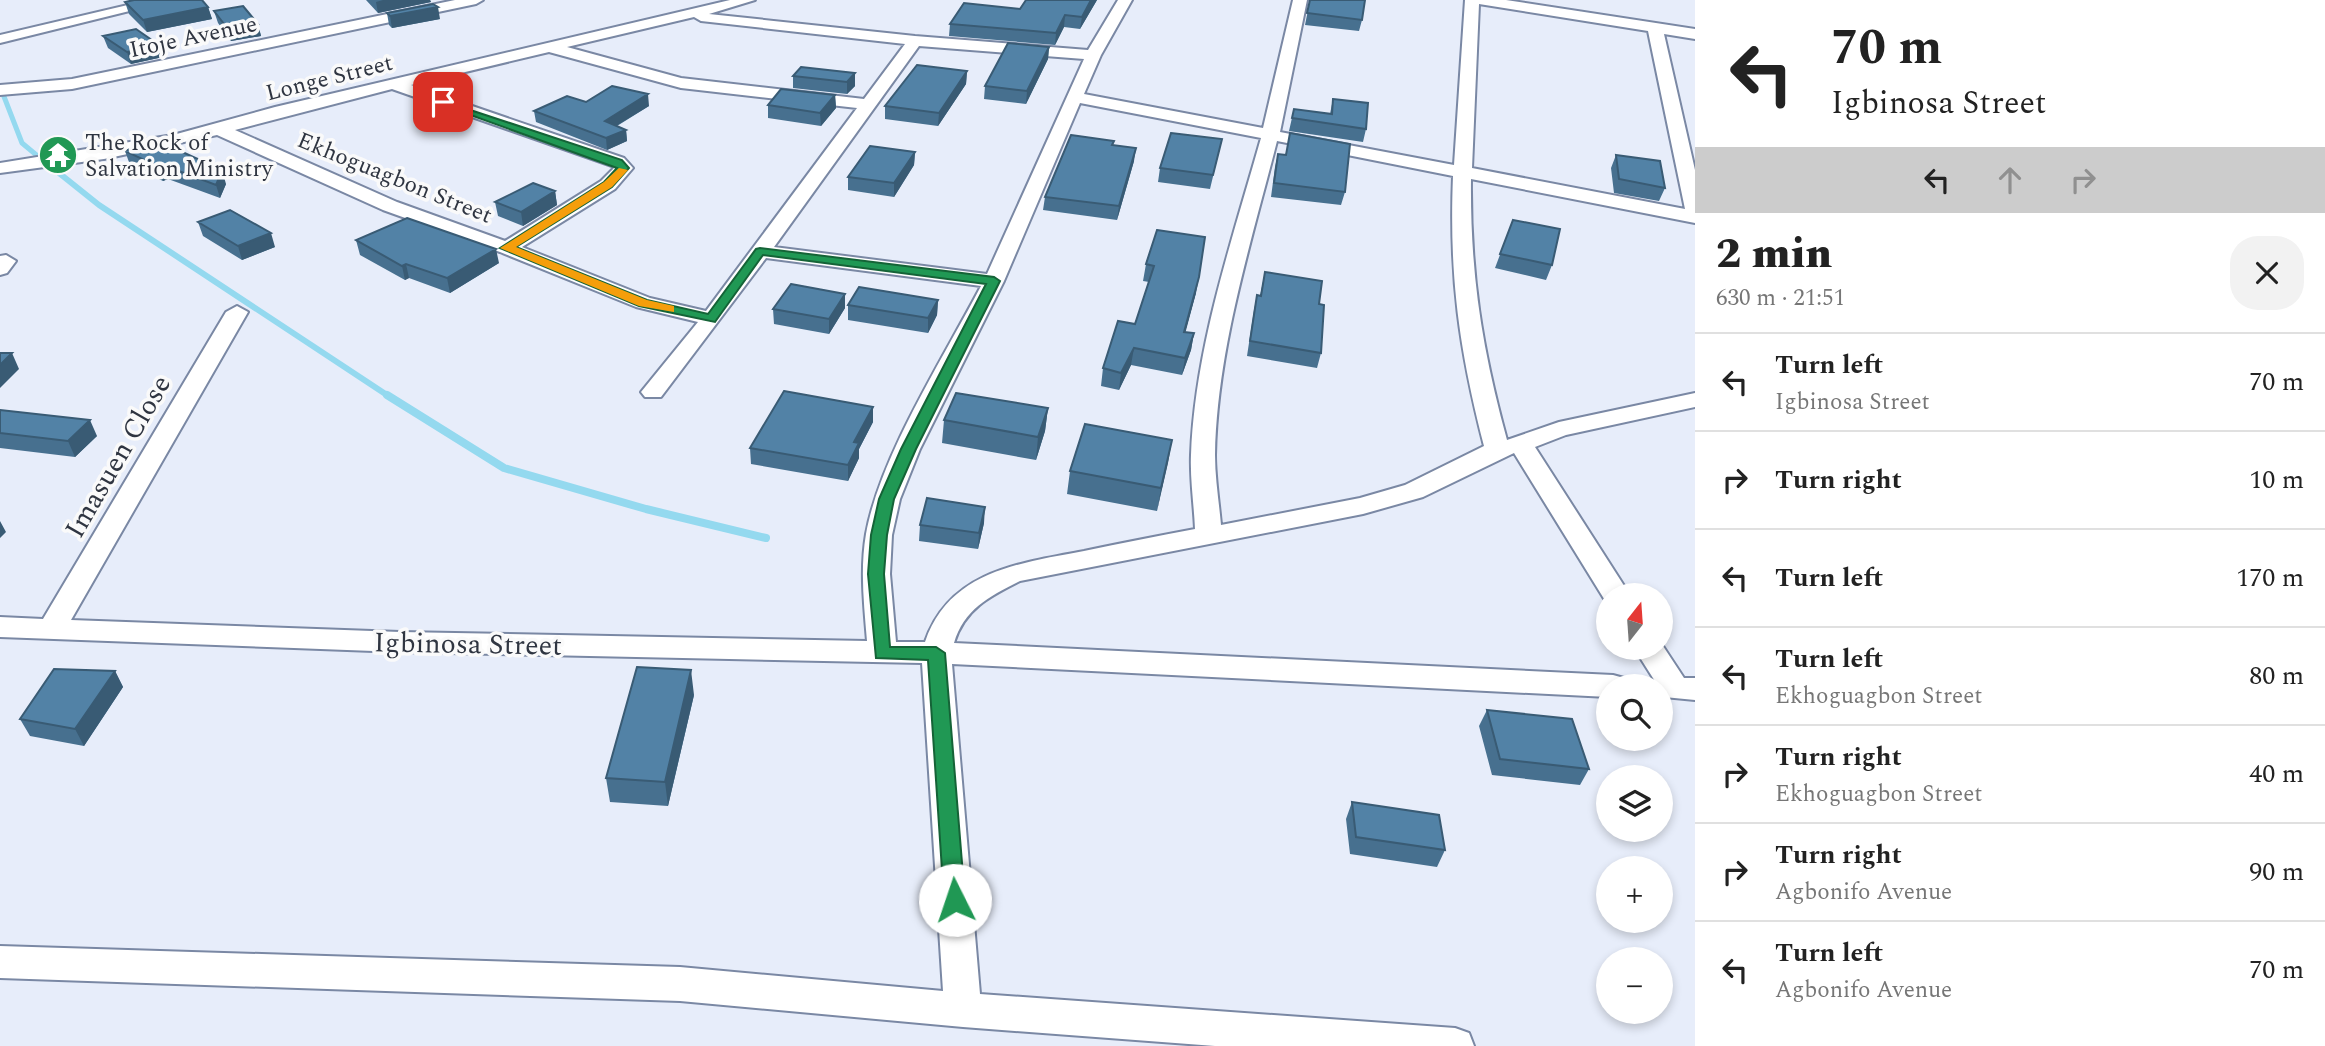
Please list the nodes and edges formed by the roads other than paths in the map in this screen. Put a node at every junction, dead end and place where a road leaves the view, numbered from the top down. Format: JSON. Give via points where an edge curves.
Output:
{"nodes":[{"id":1,"x":167,"y":0,"type":"edge"},
{"id":2,"x":476,"y":0,"type":"edge"},
{"id":3,"x":748,"y":0,"type":"edge"},
{"id":4,"x":1300,"y":0,"type":"edge"},
{"id":5,"x":1472,"y":0,"type":"edge"},
{"id":6,"x":1479,"y":0,"type":"edge"},
{"id":7,"x":1118,"y":1,"type":"edge"},
{"id":8,"x":687,"y":15,"type":"junction"},
{"id":9,"x":1655,"y":28,"type":"junction"},
{"id":10,"x":1695,"y":34,"type":"edge"},
{"id":11,"x":2,"y":39,"type":"dead end"},
{"id":12,"x":915,"y":41,"type":"junction"},
{"id":13,"x":549,"y":46,"type":"junction"},
{"id":14,"x":1093,"y":55,"type":"junction"},
{"id":15,"x":393,"y":84,"type":"junction"},
{"id":16,"x":0,"y":89,"type":"edge"},
{"id":17,"x":1074,"y":97,"type":"junction"},
{"id":18,"x":871,"y":105,"type":"junction"},
{"id":19,"x":221,"y":130,"type":"junction"},
{"id":20,"x":1271,"y":132,"type":"junction"},
{"id":21,"x":0,"y":168,"type":"edge"},
{"id":22,"x":1462,"y":170,"type":"junction"},
{"id":23,"x":1695,"y":215,"type":"edge"},
{"id":24,"x":506,"y":248,"type":"junction"},
{"id":25,"x":760,"y":251,"type":"junction"},
{"id":26,"x":994,"y":281,"type":"junction"},
{"id":27,"x":237,"y":312,"type":"dead end"},
{"id":28,"x":711,"y":319,"type":"junction"},
{"id":29,"x":653,"y":392,"type":"dead end"},
{"id":30,"x":1695,"y":400,"type":"edge"},
{"id":31,"x":1509,"y":447,"type":"junction"},
{"id":32,"x":1209,"y":534,"type":"junction"},
{"id":33,"x":1607,"y":583,"type":"edge"},
{"id":34,"x":0,"y":626,"type":"edge"},
{"id":35,"x":50,"y":631,"type":"junction"},
{"id":36,"x":882,"y":653,"type":"junction"},
{"id":37,"x":936,"y":653,"type":"junction"},
{"id":38,"x":1657,"y":660,"type":"edge"},
{"id":39,"x":1596,"y":685,"type":"edge"},
{"id":40,"x":1677,"y":689,"type":"edge"},
{"id":41,"x":0,"y":962,"type":"edge"},
{"id":42,"x":963,"y":1010,"type":"junction"},
{"id":43,"x":1455,"y":1046,"type":"edge"}],
"edges":[{"from":1,"to":11,"type":"street"},
{"from":2,"to":16,"type":"street","name":"Itoje Avenue","via":[[72,84]]},
{"from":3,"to":8,"type":"street","name":"Longe Street"},
{"from":4,"to":20,"type":"street"},
{"from":5,"to":22,"type":"street"},
{"from":6,"to":9,"type":"street"},
{"from":7,"to":14,"type":"street"},
{"from":8,"to":12,"type":"street"},
{"from":8,"to":13,"type":"street","name":"Longe Street"},
{"from":9,"to":10,"type":"street"},
{"from":9,"to":23,"type":"street"},
{"from":12,"to":14,"type":"street"},
{"from":12,"to":18,"type":"street"},
{"from":13,"to":15,"type":"street","name":"Longe Street"},
{"from":13,"to":18,"type":"street","via":[[681,83]]},
{"from":14,"to":17,"type":"street"},
{"from":15,"to":19,"type":"street","name":"Longe Street"},
{"from":15,"to":24,"type":"street","via":[[618,162],[624,168],[608,185]]},
{"from":17,"to":20,"type":"street"},
{"from":17,"to":26,"type":"street"},
{"from":18,"to":25,"type":"street"},
{"from":19,"to":21,"type":"street","name":"Longe Street","via":[[139,148]]},
{"from":19,"to":24,"type":"street","name":"Ekhoguagbon Street","via":[[390,206]]},
{"from":20,"to":22,"type":"street"},
{"from":20,"to":32,"type":"street","via":[[1230,285],[1204,425]]},
{"from":22,"to":23,"type":"street"},
{"from":22,"to":31,"type":"street","via":[[1466,308],[1478,377]]},
{"from":24,"to":28,"type":"street","name":"Ekhoguagbon Street","via":[[643,303]]},
{"from":25,"to":26,"type":"street"},
{"from":25,"to":28,"type":"street"},
{"from":26,"to":36,"type":"street","via":[[887,499],[876,574]]},
{"from":27,"to":35,"type":"street","name":"Imasuen Close"},
{"from":28,"to":29,"type":"street"},
{"from":30,"to":31,"type":"street","via":[[1559,429]]},
{"from":31,"to":32,"type":"street","via":[[1414,491],[1325,514]]},
{"from":31,"to":33,"type":"street"},
{"from":32,"to":37,"type":"street","via":[[1013,573],[962,602],[944,624]]},
{"from":34,"to":35,"type":"street","name":"Igbinosa Street"},
{"from":35,"to":36,"type":"street","name":"Igbinosa Street"},
{"from":36,"to":37,"type":"street","name":"Igbinosa Street"},
{"from":37,"to":39,"type":"street","name":"Igbinosa Street"},
{"from":37,"to":42,"type":"street"},
{"from":38,"to":40,"type":"street"},
{"from":41,"to":42,"type":"street","via":[[680,984]]},
{"from":42,"to":43,"type":"street"}]}
